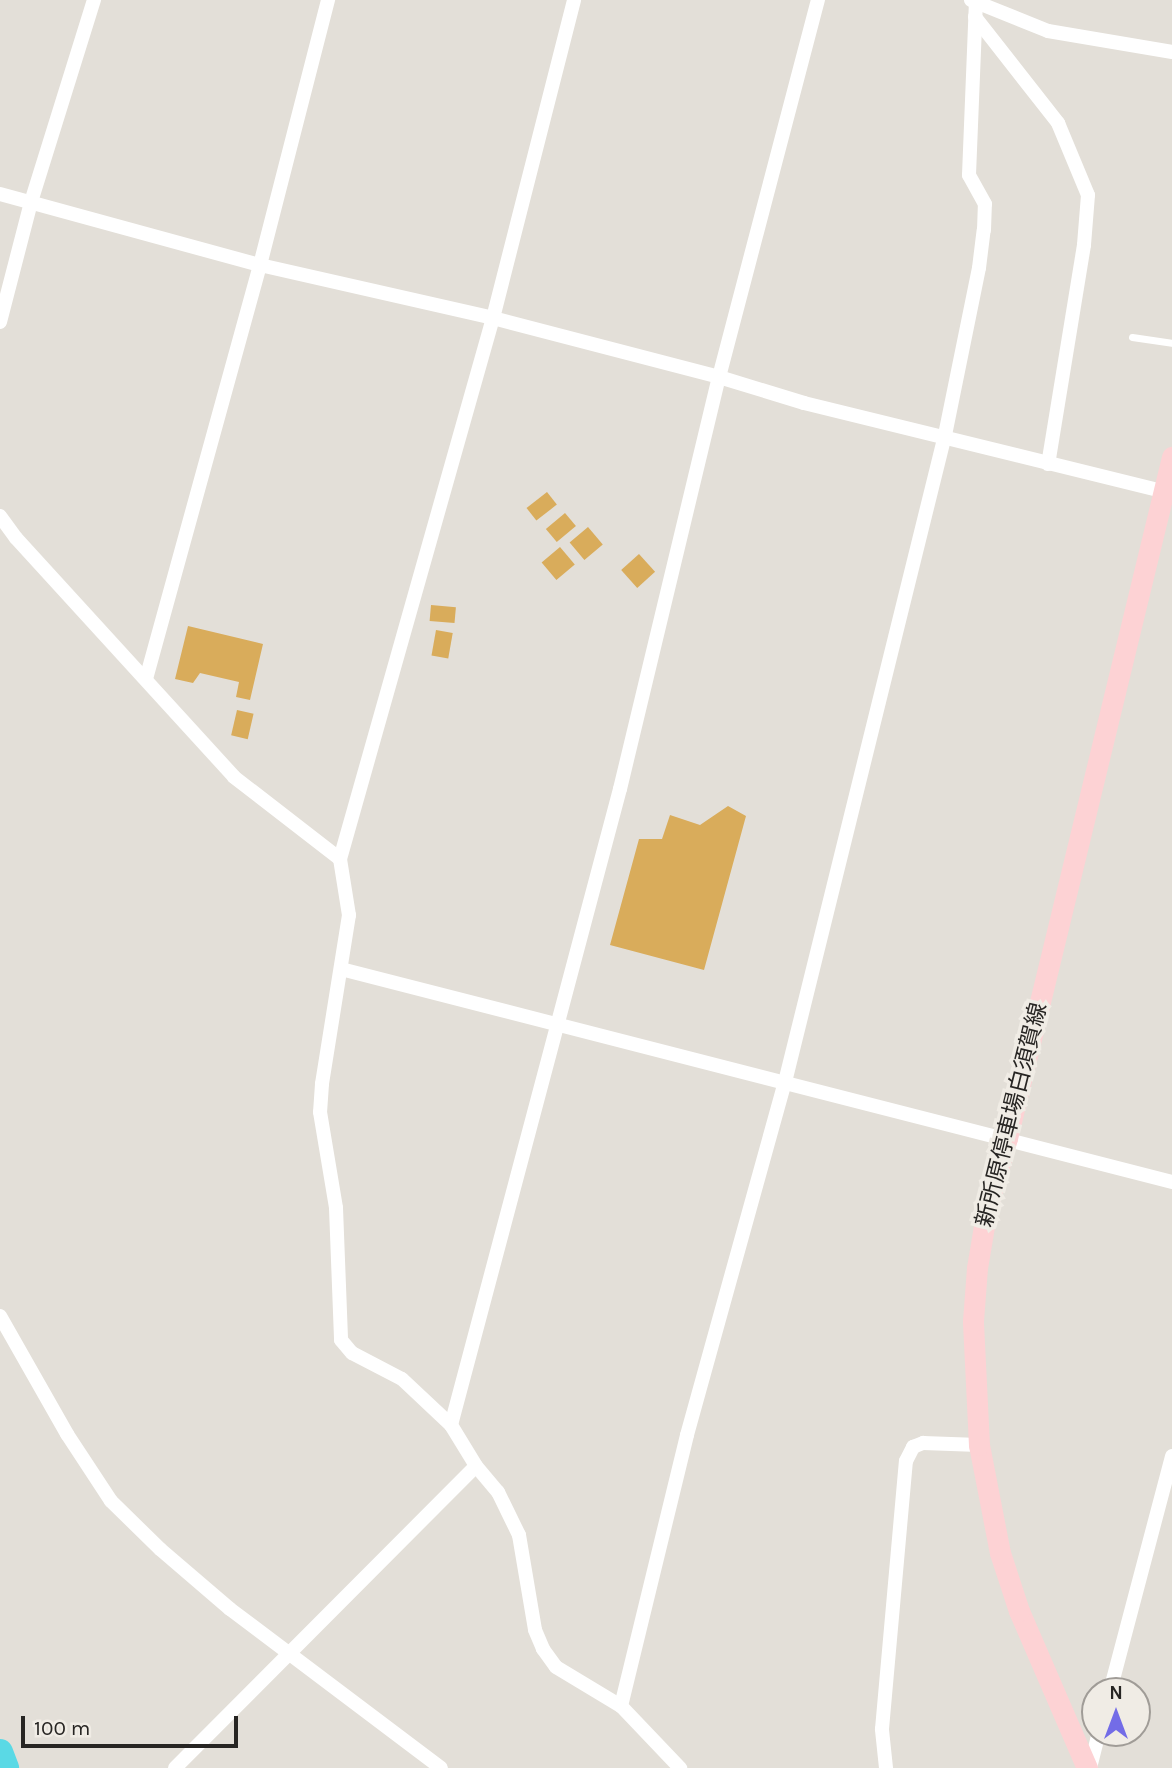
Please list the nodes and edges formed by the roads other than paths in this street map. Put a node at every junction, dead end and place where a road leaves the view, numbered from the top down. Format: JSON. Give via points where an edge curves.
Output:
{"nodes":[{"id":1,"x":93,"y":0,"type":"edge"},
{"id":2,"x":328,"y":0,"type":"edge"},
{"id":3,"x":574,"y":0,"type":"edge"},
{"id":4,"x":818,"y":0,"type":"edge"},
{"id":5,"x":974,"y":7,"type":"edge"},
{"id":6,"x":1172,"y":52,"type":"edge"},
{"id":7,"x":0,"y":194,"type":"edge"},
{"id":8,"x":31,"y":202,"type":"junction"},
{"id":9,"x":260,"y":265,"type":"junction"},
{"id":10,"x":492,"y":318,"type":"junction"},
{"id":11,"x":0,"y":322,"type":"edge"},
{"id":12,"x":1132,"y":337,"type":"dead end"},
{"id":13,"x":1172,"y":343,"type":"edge"},
{"id":14,"x":719,"y":377,"type":"junction"},
{"id":15,"x":945,"y":435,"type":"junction"},
{"id":16,"x":1172,"y":457,"type":"edge"},
{"id":17,"x":1048,"y":464,"type":"junction"},
{"id":18,"x":1168,"y":492,"type":"edge"},
{"id":19,"x":0,"y":516,"type":"edge"},
{"id":20,"x":146,"y":678,"type":"junction"},
{"id":21,"x":340,"y":859,"type":"junction"},
{"id":22,"x":341,"y":969,"type":"junction"},
{"id":23,"x":558,"y":1024,"type":"junction"},
{"id":24,"x":785,"y":1082,"type":"junction"},
{"id":25,"x":1007,"y":1138,"type":"junction"},
{"id":26,"x":1172,"y":1182,"type":"edge"},
{"id":27,"x":0,"y":1316,"type":"edge"},
{"id":28,"x":452,"y":1425,"type":"junction"},
{"id":29,"x":979,"y":1445,"type":"junction"},
{"id":30,"x":1172,"y":1456,"type":"edge"},
{"id":31,"x":476,"y":1466,"type":"junction"},
{"id":32,"x":289,"y":1655,"type":"junction"},
{"id":33,"x":1114,"y":1677,"type":"edge"},
{"id":34,"x":621,"y":1706,"type":"junction"},
{"id":35,"x":1095,"y":1747,"type":"edge"},
{"id":36,"x":175,"y":1768,"type":"edge"},
{"id":37,"x":441,"y":1768,"type":"edge"},
{"id":38,"x":680,"y":1768,"type":"edge"},
{"id":39,"x":886,"y":1768,"type":"edge"},
{"id":40,"x":1088,"y":1768,"type":"edge"}],
"edges":[{"from":1,"to":8,"type":"street"},
{"from":2,"to":9,"type":"street"},
{"from":3,"to":10,"type":"street"},
{"from":4,"to":14,"type":"street"},
{"from":5,"to":6,"type":"street","via":[[1048,31]]},
{"from":5,"to":15,"type":"street","via":[[970,175],[985,204],[984,230]]},
{"from":5,"to":17,"type":"street","via":[[1058,123],[1088,195]]},
{"from":7,"to":8,"type":"street"},
{"from":8,"to":9,"type":"street"},
{"from":8,"to":11,"type":"street"},
{"from":9,"to":10,"type":"street"},
{"from":9,"to":20,"type":"street"},
{"from":10,"to":14,"type":"street"},
{"from":10,"to":21,"type":"street"},
{"from":12,"to":13,"type":"lane"},
{"from":14,"to":15,"type":"street","via":[[804,403]]},
{"from":14,"to":23,"type":"street"},
{"from":15,"to":17,"type":"street"},
{"from":15,"to":24,"type":"street"},
{"from":16,"to":18,"type":"main road","name":"新所原停車場白須賀線"},
{"from":17,"to":18,"type":"street"},
{"from":18,"to":25,"type":"main road","name":"新所原停車場白須賀線"},
{"from":19,"to":20,"type":"street"},
{"from":20,"to":21,"type":"street","via":[[234,777]]},
{"from":21,"to":22,"type":"street","via":[[349,915]]},
{"from":22,"to":23,"type":"street"},
{"from":22,"to":28,"type":"street","via":[[320,1112],[336,1208],[341,1340],[352,1353],[402,1379]]},
{"from":23,"to":24,"type":"street"},
{"from":23,"to":28,"type":"street"},
{"from":24,"to":25,"type":"street"},
{"from":24,"to":34,"type":"street","via":[[687,1435]]},
{"from":25,"to":26,"type":"street"},
{"from":25,"to":29,"type":"main road","name":"新所原停車場白須賀線","via":[[977,1268],[973,1321]]},
{"from":27,"to":32,"type":"street","via":[[111,1501],[230,1609]]},
{"from":28,"to":31,"type":"street"},
{"from":29,"to":39,"type":"street","via":[[923,1443],[913,1447],[906,1461],[882,1728]]},
{"from":29,"to":40,"type":"main road","name":"新所原停車場白須賀線","via":[[1000,1553],[1019,1611]]},
{"from":30,"to":33,"type":"street"},
{"from":31,"to":32,"type":"street"},
{"from":31,"to":34,"type":"street","via":[[498,1492],[519,1535],[529,1602],[543,1649],[556,1667]]},
{"from":32,"to":36,"type":"street"},
{"from":32,"to":37,"type":"street"},
{"from":34,"to":38,"type":"street"},
{"from":35,"to":40,"type":"street"}]}
